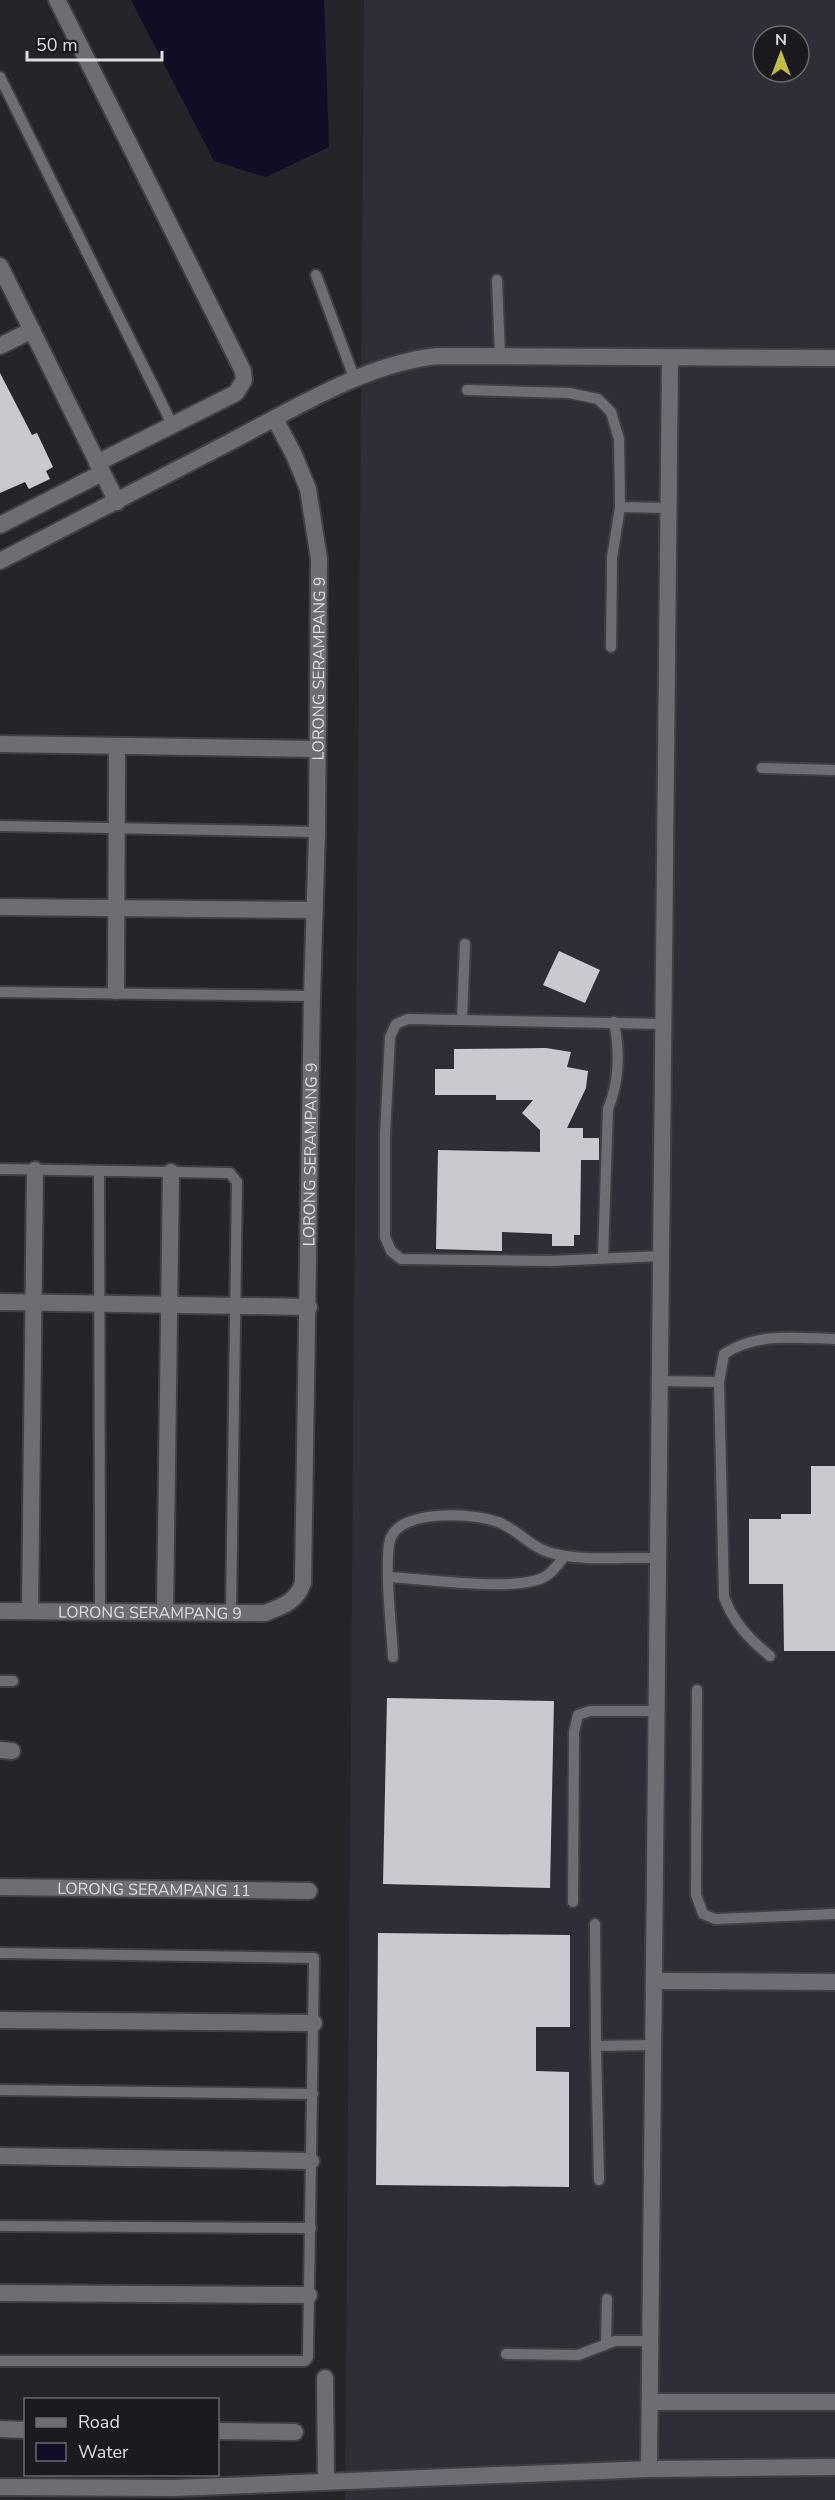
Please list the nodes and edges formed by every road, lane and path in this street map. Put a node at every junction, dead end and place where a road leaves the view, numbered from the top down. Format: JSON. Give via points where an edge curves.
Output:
{"nodes":[{"id":1,"x":57,"y":0,"type":"edge"},
{"id":2,"x":0,"y":77,"type":"edge"},
{"id":3,"x":0,"y":266,"type":"edge"},
{"id":4,"x":316,"y":275,"type":"dead end"},
{"id":5,"x":497,"y":280,"type":"dead end"},
{"id":6,"x":32,"y":330,"type":"junction"},
{"id":7,"x":0,"y":346,"type":"edge"},
{"id":8,"x":500,"y":357,"type":"junction"},
{"id":9,"x":670,"y":358,"type":"junction"},
{"id":10,"x":835,"y":358,"type":"edge"},
{"id":11,"x":355,"y":380,"type":"junction"},
{"id":12,"x":467,"y":390,"type":"dead end"},
{"id":13,"x":275,"y":419,"type":"junction"},
{"id":14,"x":174,"y":426,"type":"junction"},
{"id":15,"x":99,"y":468,"type":"junction"},
{"id":16,"x":117,"y":502,"type":"junction"},
{"id":17,"x":620,"y":507,"type":"junction"},
{"id":18,"x":668,"y":508,"type":"junction"},
{"id":19,"x":0,"y":525,"type":"edge"},
{"id":20,"x":0,"y":561,"type":"edge"},
{"id":21,"x":612,"y":647,"type":"dead end"},
{"id":22,"x":0,"y":744,"type":"edge"},
{"id":23,"x":117,"y":747,"type":"junction"},
{"id":24,"x":317,"y":749,"type":"junction"},
{"id":25,"x":762,"y":768,"type":"dead end"},
{"id":26,"x":835,"y":770,"type":"edge"},
{"id":27,"x":0,"y":826,"type":"edge"},
{"id":28,"x":114,"y":828,"type":"junction"},
{"id":29,"x":317,"y":832,"type":"junction"},
{"id":30,"x":115,"y":906,"type":"junction"},
{"id":31,"x":0,"y":907,"type":"edge"},
{"id":32,"x":314,"y":910,"type":"junction"},
{"id":33,"x":465,"y":945,"type":"dead end"},
{"id":34,"x":0,"y":992,"type":"edge"},
{"id":35,"x":116,"y":992,"type":"junction"},
{"id":36,"x":312,"y":996,"type":"junction"},
{"id":37,"x":462,"y":1020,"type":"junction"},
{"id":38,"x":614,"y":1022,"type":"junction"},
{"id":39,"x":663,"y":1024,"type":"junction"},
{"id":40,"x":0,"y":1169,"type":"edge"},
{"id":41,"x":35,"y":1170,"type":"junction"},
{"id":42,"x":99,"y":1171,"type":"junction"},
{"id":43,"x":171,"y":1172,"type":"junction"},
{"id":44,"x":661,"y":1256,"type":"junction"},
{"id":45,"x":603,"y":1257,"type":"junction"},
{"id":46,"x":0,"y":1302,"type":"edge"},
{"id":47,"x":33,"y":1303,"type":"junction"},
{"id":48,"x":99,"y":1304,"type":"junction"},
{"id":49,"x":168,"y":1305,"type":"junction"},
{"id":50,"x":236,"y":1306,"type":"junction"},
{"id":51,"x":309,"y":1307,"type":"junction"},
{"id":52,"x":835,"y":1339,"type":"edge"},
{"id":53,"x":660,"y":1381,"type":"junction"},
{"id":54,"x":719,"y":1382,"type":"junction"},
{"id":55,"x":565,"y":1556,"type":"junction"},
{"id":56,"x":658,"y":1558,"type":"junction"},
{"id":57,"x":390,"y":1577,"type":"junction"},
{"id":58,"x":0,"y":1611,"type":"edge"},
{"id":59,"x":30,"y":1611,"type":"junction"},
{"id":60,"x":100,"y":1612,"type":"junction"},
{"id":61,"x":165,"y":1612,"type":"junction"},
{"id":62,"x":231,"y":1612,"type":"junction"},
{"id":63,"x":770,"y":1656,"type":"dead end"},
{"id":64,"x":393,"y":1657,"type":"dead end"},
{"id":65,"x":0,"y":1681,"type":"edge"},
{"id":66,"x":13,"y":1681,"type":"dead end"},
{"id":67,"x":697,"y":1690,"type":"dead end"},
{"id":68,"x":657,"y":1711,"type":"junction"},
{"id":69,"x":0,"y":1887,"type":"edge"},
{"id":70,"x":309,"y":1892,"type":"dead end"},
{"id":71,"x":573,"y":1902,"type":"dead end"},
{"id":72,"x":835,"y":1914,"type":"edge"},
{"id":73,"x":595,"y":1924,"type":"dead end"},
{"id":74,"x":0,"y":1953,"type":"edge"},
{"id":75,"x":654,"y":1981,"type":"junction"},
{"id":76,"x":835,"y":1982,"type":"edge"},
{"id":77,"x":0,"y":2020,"type":"edge"},
{"id":78,"x":314,"y":2023,"type":"junction"},
{"id":79,"x":654,"y":2045,"type":"junction"},
{"id":80,"x":596,"y":2046,"type":"junction"},
{"id":81,"x":0,"y":2090,"type":"edge"},
{"id":82,"x":313,"y":2094,"type":"junction"},
{"id":83,"x":0,"y":2156,"type":"edge"},
{"id":84,"x":311,"y":2161,"type":"junction"},
{"id":85,"x":599,"y":2180,"type":"dead end"},
{"id":86,"x":0,"y":2226,"type":"edge"},
{"id":87,"x":311,"y":2228,"type":"junction"},
{"id":88,"x":0,"y":2293,"type":"edge"},
{"id":89,"x":309,"y":2295,"type":"junction"},
{"id":90,"x":607,"y":2299,"type":"dead end"},
{"id":91,"x":651,"y":2341,"type":"junction"},
{"id":92,"x":606,"y":2343,"type":"junction"},
{"id":93,"x":506,"y":2354,"type":"dead end"},
{"id":94,"x":0,"y":2361,"type":"edge"},
{"id":95,"x":325,"y":2378,"type":"dead end"},
{"id":96,"x":650,"y":2402,"type":"junction"},
{"id":97,"x":835,"y":2402,"type":"edge"},
{"id":98,"x":0,"y":2429,"type":"edge"},
{"id":99,"x":24,"y":2430,"type":"edge"},
{"id":100,"x":219,"y":2431,"type":"edge"},
{"id":101,"x":295,"y":2432,"type":"dead end"},
{"id":102,"x":835,"y":2467,"type":"edge"},
{"id":103,"x":649,"y":2469,"type":"junction"},
{"id":104,"x":326,"y":2482,"type":"junction"},
{"id":105,"x":0,"y":2487,"type":"edge"},
{"id":106,"x":282,"y":2492,"type":"edge"}],
"edges":[{"from":1,"to":14,"type":"street","via":[[243,371],[236,393]]},
{"from":2,"to":14,"type":"lane"},
{"from":3,"to":6,"type":"street"},
{"from":4,"to":11,"type":"lane"},
{"from":5,"to":8,"type":"lane"},
{"from":6,"to":7,"type":"street"},
{"from":6,"to":15,"type":"street"},
{"from":8,"to":9,"type":"street"},
{"from":8,"to":11,"type":"street","via":[[407,359]]},
{"from":9,"to":10,"type":"street"},
{"from":9,"to":18,"type":"street"},
{"from":11,"to":13,"type":"street"},
{"from":12,"to":17,"type":"lane","via":[[569,393],[598,399],[612,412],[619,439]]},
{"from":13,"to":16,"type":"street"},
{"from":13,"to":24,"type":"street","name":"LORONG SERAMPANG 9","via":[[308,489],[315,524],[319,559]]},
{"from":14,"to":15,"type":"street"},
{"from":15,"to":16,"type":"street"},
{"from":15,"to":19,"type":"street"},
{"from":16,"to":20,"type":"street"},
{"from":17,"to":18,"type":"lane"},
{"from":17,"to":21,"type":"lane","via":[[612,558]]},
{"from":18,"to":39,"type":"street"},
{"from":22,"to":23,"type":"street"},
{"from":23,"to":24,"type":"street"},
{"from":23,"to":28,"type":"street"},
{"from":24,"to":29,"type":"street","name":"LORONG SERAMPANG 9"},
{"from":25,"to":26,"type":"lane"},
{"from":27,"to":28,"type":"lane"},
{"from":28,"to":29,"type":"lane"},
{"from":28,"to":30,"type":"street"},
{"from":29,"to":32,"type":"street","name":"LORONG SERAMPANG 9"},
{"from":30,"to":31,"type":"street"},
{"from":30,"to":32,"type":"street"},
{"from":30,"to":35,"type":"street"},
{"from":32,"to":36,"type":"street","name":"LORONG SERAMPANG 9"},
{"from":33,"to":37,"type":"lane"},
{"from":34,"to":35,"type":"lane"},
{"from":35,"to":36,"type":"lane"},
{"from":36,"to":51,"type":"street","name":"LORONG SERAMPANG 9"},
{"from":37,"to":38,"type":"lane"},
{"from":37,"to":45,"type":"lane","via":[[408,1019],[396,1024],[390,1037],[385,1237],[391,1251],[401,1259],[551,1261]]},
{"from":38,"to":39,"type":"lane"},
{"from":38,"to":45,"type":"lane","via":[[620,1052],[616,1090],[608,1109]]},
{"from":39,"to":44,"type":"street"},
{"from":40,"to":41,"type":"lane"},
{"from":41,"to":42,"type":"lane"},
{"from":41,"to":47,"type":"street"},
{"from":42,"to":43,"type":"lane"},
{"from":42,"to":48,"type":"lane"},
{"from":43,"to":49,"type":"street"},
{"from":43,"to":50,"type":"lane","via":[[234,1175]]},
{"from":44,"to":45,"type":"lane"},
{"from":44,"to":53,"type":"street"},
{"from":46,"to":47,"type":"street"},
{"from":47,"to":48,"type":"street"},
{"from":47,"to":59,"type":"street"},
{"from":48,"to":49,"type":"street"},
{"from":48,"to":60,"type":"lane"},
{"from":49,"to":50,"type":"street"},
{"from":49,"to":61,"type":"street"},
{"from":50,"to":51,"type":"street"},
{"from":50,"to":62,"type":"lane"},
{"from":51,"to":62,"type":"street","name":"LORONG SERAMPANG 9","via":[[303,1583],[298,1595],[279,1608]]},
{"from":52,"to":54,"type":"lane","via":[[770,1338],[740,1343],[723,1354]]},
{"from":53,"to":54,"type":"lane"},
{"from":53,"to":56,"type":"street"},
{"from":54,"to":63,"type":"lane","via":[[723,1597],[732,1618]]},
{"from":55,"to":56,"type":"lane"},
{"from":55,"to":57,"type":"lane","via":[[546,1576],[527,1583]]},
{"from":55,"to":57,"type":"lane","via":[[534,1546],[496,1521],[421,1517],[404,1522],[391,1538]]},
{"from":56,"to":68,"type":"street"},
{"from":57,"to":64,"type":"lane"},
{"from":58,"to":59,"type":"street","name":"LORONG SERAMPANG 9"},
{"from":59,"to":60,"type":"street","name":"LORONG SERAMPANG 9"},
{"from":60,"to":61,"type":"street","name":"LORONG SERAMPANG 9"},
{"from":61,"to":62,"type":"street","name":"LORONG SERAMPANG 9"},
{"from":65,"to":66,"type":"lane"},
{"from":67,"to":72,"type":"lane","via":[[696,1895],[703,1914],[715,1918]]},
{"from":68,"to":71,"type":"lane","via":[[590,1711],[578,1715],[574,1732]]},
{"from":68,"to":75,"type":"street"},
{"from":69,"to":70,"type":"street","name":"LORONG SERAMPANG 11"},
{"from":73,"to":80,"type":"lane"},
{"from":74,"to":78,"type":"lane","via":[[314,1958]]},
{"from":75,"to":76,"type":"street"},
{"from":75,"to":79,"type":"street"},
{"from":77,"to":78,"type":"street"},
{"from":78,"to":82,"type":"lane"},
{"from":79,"to":80,"type":"lane"},
{"from":79,"to":91,"type":"street"},
{"from":80,"to":85,"type":"lane"},
{"from":81,"to":82,"type":"lane"},
{"from":82,"to":84,"type":"lane"},
{"from":83,"to":84,"type":"street"},
{"from":84,"to":87,"type":"lane"},
{"from":86,"to":87,"type":"lane"},
{"from":87,"to":89,"type":"lane"},
{"from":88,"to":89,"type":"street"},
{"from":89,"to":94,"type":"lane","via":[[308,2357],[301,2363]]},
{"from":90,"to":92,"type":"lane"},
{"from":91,"to":92,"type":"lane"},
{"from":91,"to":96,"type":"street"},
{"from":92,"to":93,"type":"lane","via":[[578,2355]]},
{"from":95,"to":104,"type":"street"},
{"from":96,"to":97,"type":"street"},
{"from":96,"to":103,"type":"street"},
{"from":98,"to":99,"type":"street"},
{"from":100,"to":101,"type":"street"},
{"from":102,"to":103,"type":"street"},
{"from":103,"to":104,"type":"street"},
{"from":104,"to":106,"type":"street"},
{"from":105,"to":106,"type":"street"}]}
